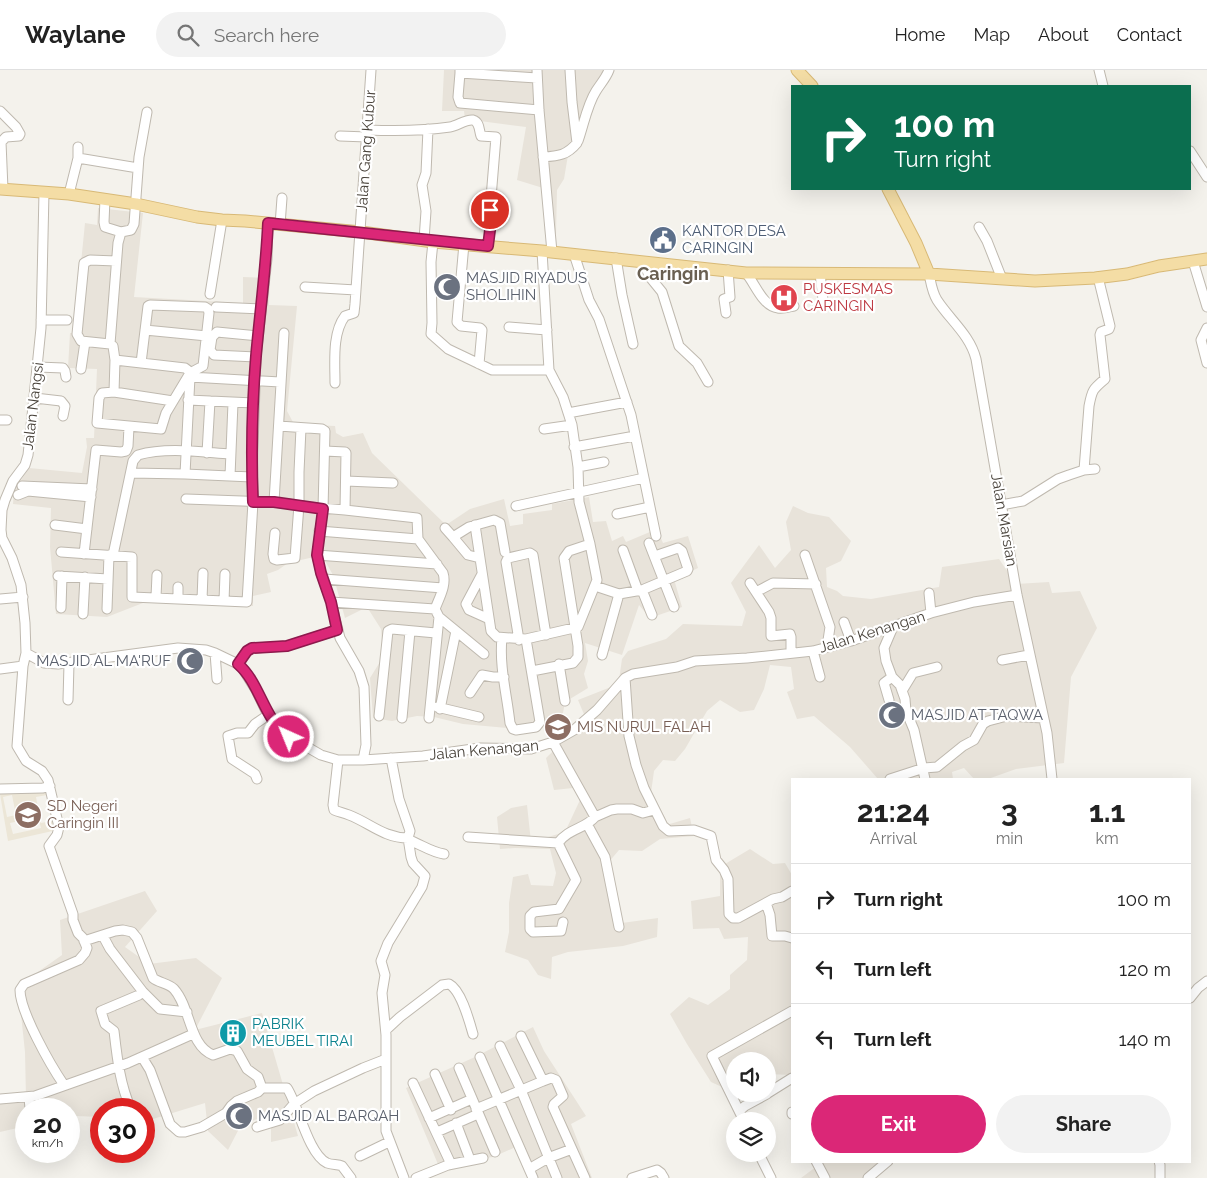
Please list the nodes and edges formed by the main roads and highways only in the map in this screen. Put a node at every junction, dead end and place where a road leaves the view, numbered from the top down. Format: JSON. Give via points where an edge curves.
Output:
{"nodes":[{"id":1,"x":797,"y":70,"type":"edge"},
{"id":2,"x":811,"y":85,"type":"edge"},
{"id":3,"x":2,"y":189,"type":"edge"},
{"id":4,"x":889,"y":190,"type":"edge"},
{"id":5,"x":1207,"y":259,"type":"edge"},
{"id":6,"x":929,"y":274,"type":"junction"}],
"edges":[{"from":1,"to":2,"type":"main road"},
{"from":3,"to":6,"type":"main road","via":[[105,199],[222,220],[746,273]]},
{"from":4,"to":6,"type":"main road"},
{"from":5,"to":6,"type":"main road","via":[[1126,274],[1035,281]]}]}
